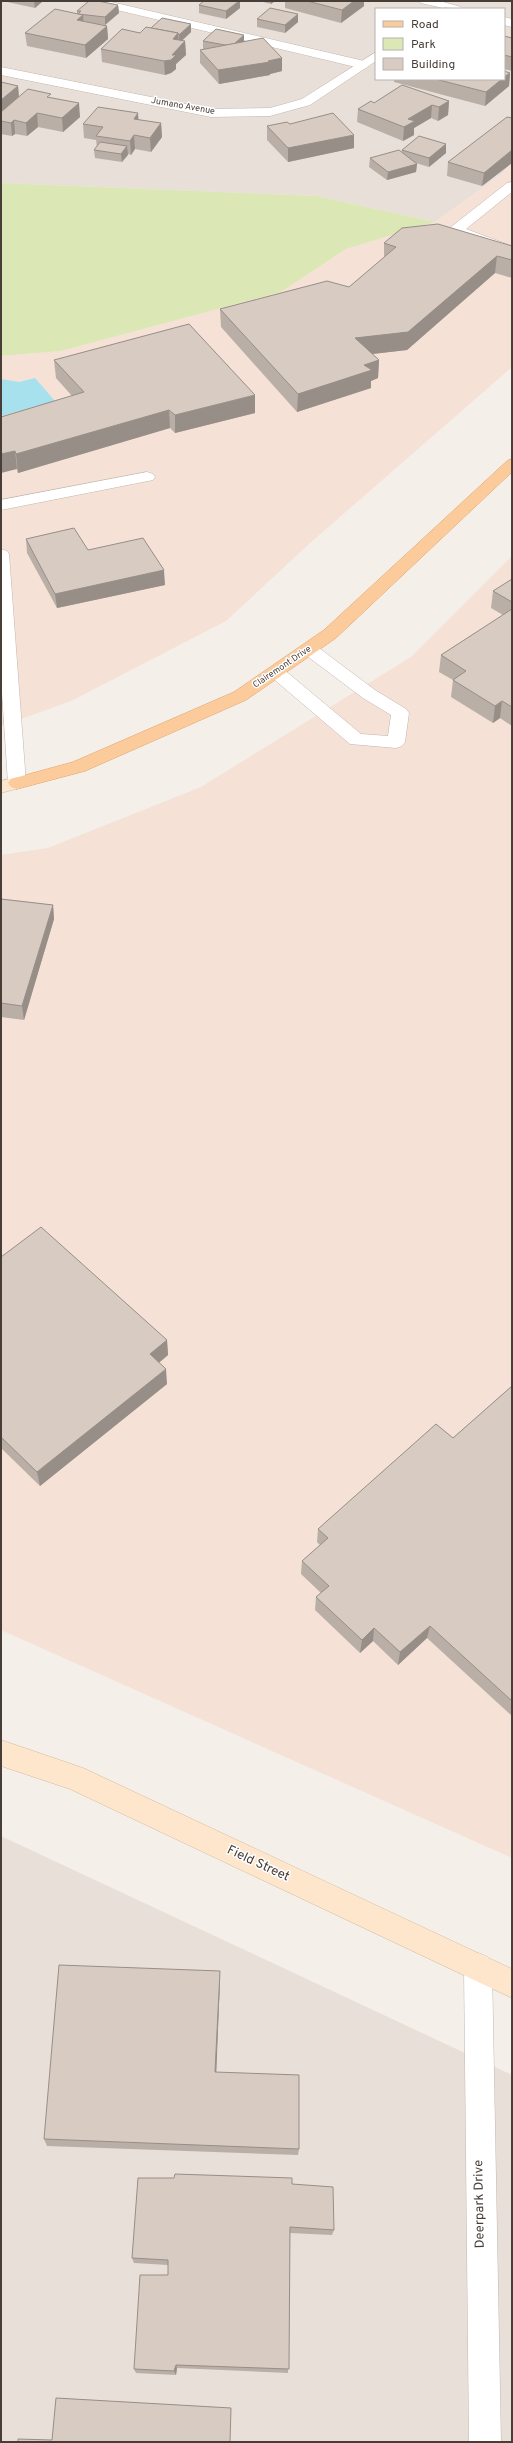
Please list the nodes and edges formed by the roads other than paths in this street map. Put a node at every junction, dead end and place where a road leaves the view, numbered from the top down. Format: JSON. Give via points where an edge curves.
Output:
{"nodes":[{"id":1,"x":92,"y":1,"type":"edge"},
{"id":2,"x":426,"y":1,"type":"edge"},
{"id":3,"x":441,"y":7,"type":"edge"},
{"id":4,"x":375,"y":57,"type":"edge"},
{"id":5,"x":364,"y":65,"type":"junction"},
{"id":6,"x":1,"y":71,"type":"edge"},
{"id":7,"x":512,"y":186,"type":"edge"},
{"id":8,"x":512,"y":251,"type":"edge"},
{"id":9,"x":512,"y":464,"type":"edge"},
{"id":10,"x":147,"y":477,"type":"dead end"},
{"id":11,"x":1,"y":506,"type":"edge"},
{"id":12,"x":1,"y":554,"type":"edge"},
{"id":13,"x":309,"y":649,"type":"junction"},
{"id":14,"x":276,"y":672,"type":"junction"},
{"id":15,"x":9,"y":785,"type":"edge"},
{"id":16,"x":1,"y":1753,"type":"edge"},
{"id":17,"x":478,"y":1967,"type":"junction"},
{"id":18,"x":512,"y":1984,"type":"edge"},
{"id":19,"x":485,"y":2442,"type":"edge"}],
"edges":[{"from":1,"to":5,"type":"street"},
{"from":2,"to":3,"type":"street"},
{"from":4,"to":5,"type":"street","name":"Jumano Avenue"},
{"from":5,"to":6,"type":"street","name":"Jumano Avenue","via":[[306,102],[270,112],[219,113]]},
{"from":7,"to":8,"type":"street","via":[[456,230]]},
{"from":9,"to":13,"type":"main road","name":"Clairemont Drive","via":[[330,634]]},
{"from":10,"to":11,"type":"street"},
{"from":12,"to":15,"type":"street"},
{"from":13,"to":14,"type":"main road","name":"Clairemont Drive"},
{"from":13,"to":14,"type":"street","via":[[369,694],[400,713],[396,742],[356,740]]},
{"from":14,"to":15,"type":"main road","name":"Clairemont Drive","via":[[240,696],[79,767]]},
{"from":16,"to":17,"type":"main road","name":"Field Street","via":[[74,1778]]},
{"from":17,"to":18,"type":"main road","name":"Field Street"},
{"from":17,"to":19,"type":"street","name":"Deerpark Drive"}]}
